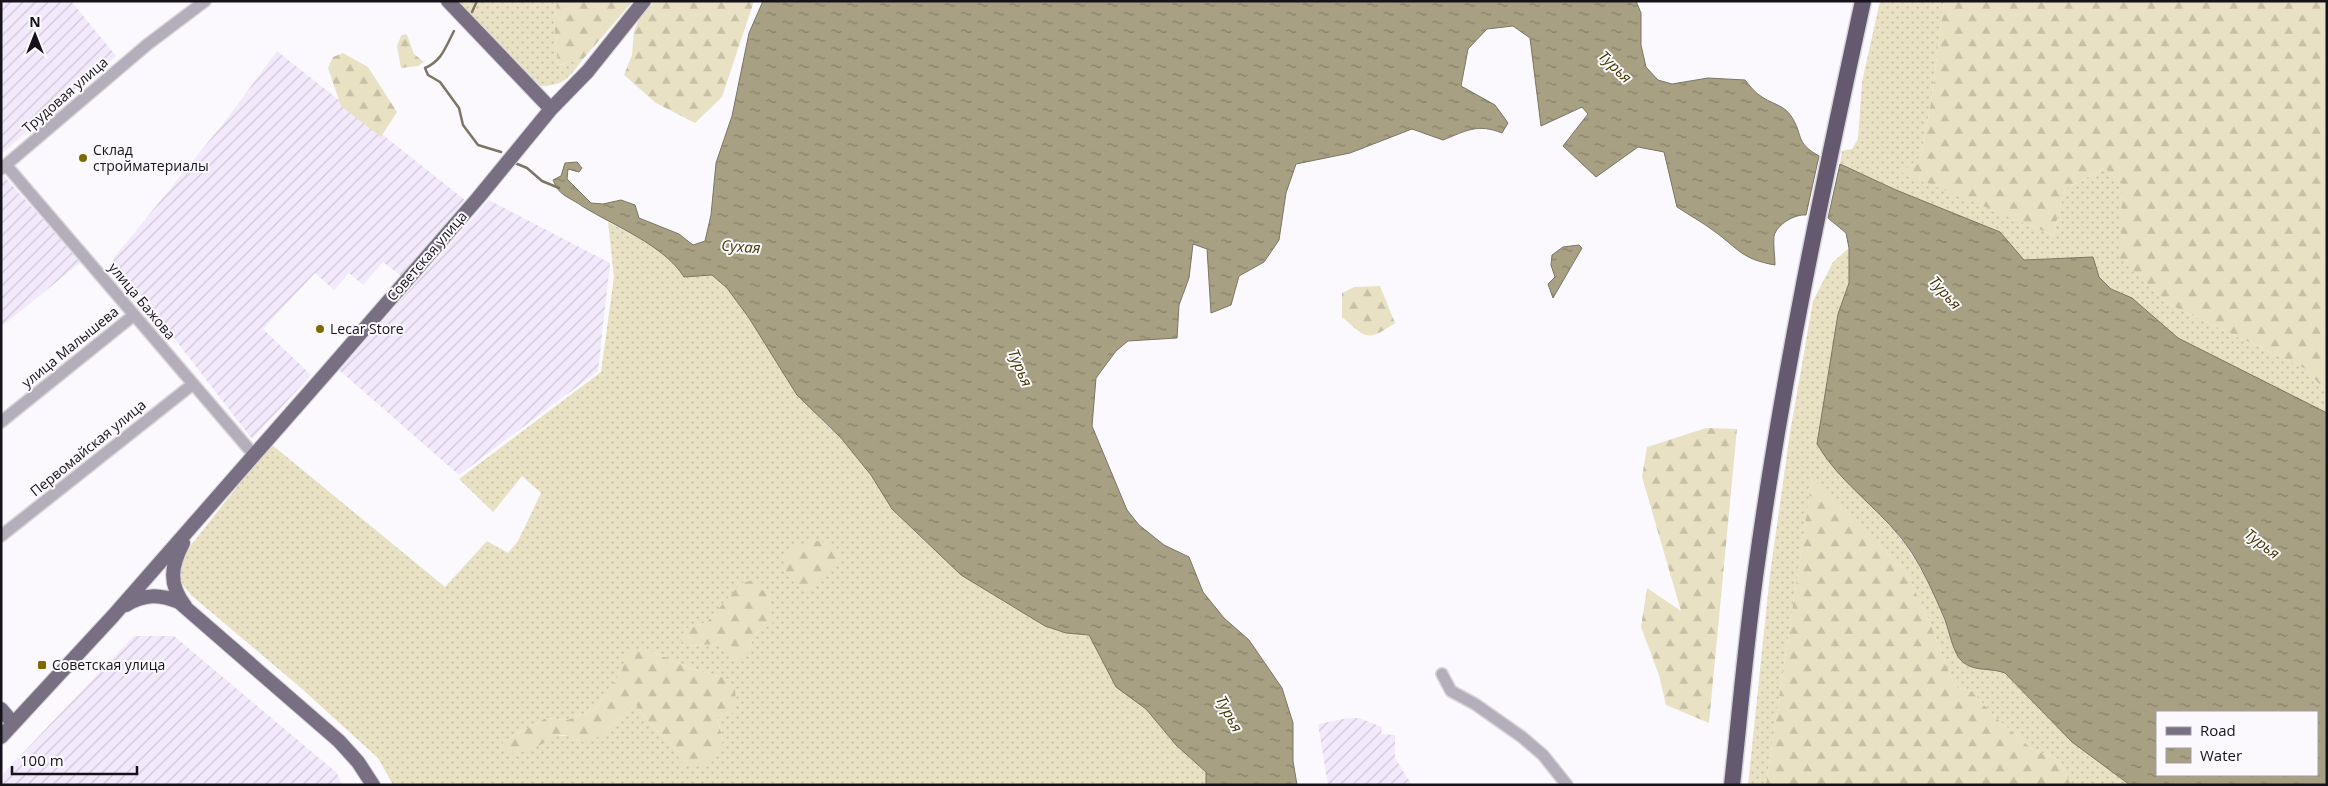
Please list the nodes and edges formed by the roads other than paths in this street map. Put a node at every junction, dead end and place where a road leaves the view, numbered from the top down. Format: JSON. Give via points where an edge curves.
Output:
{"nodes":[{"id":1,"x":205,"y":1,"type":"edge"},
{"id":2,"x":448,"y":1,"type":"edge"},
{"id":3,"x":644,"y":1,"type":"edge"},
{"id":4,"x":1863,"y":1,"type":"edge"},
{"id":5,"x":551,"y":109,"type":"junction"},
{"id":6,"x":4,"y":167,"type":"edge"},
{"id":7,"x":134,"y":315,"type":"junction"},
{"id":8,"x":193,"y":384,"type":"junction"},
{"id":9,"x":1,"y":422,"type":"edge"},
{"id":10,"x":254,"y":456,"type":"junction"},
{"id":11,"x":192,"y":525,"type":"junction"},
{"id":12,"x":1,"y":536,"type":"edge"},
{"id":13,"x":189,"y":610,"type":"junction"},
{"id":14,"x":112,"y":616,"type":"junction"},
{"id":15,"x":1442,"y":674,"type":"dead end"},
{"id":16,"x":1,"y":709,"type":"edge"},
{"id":17,"x":13,"y":723,"type":"junction"},
{"id":18,"x":1,"y":737,"type":"edge"},
{"id":19,"x":373,"y":785,"type":"edge"},
{"id":20,"x":1567,"y":785,"type":"edge"},
{"id":21,"x":1732,"y":785,"type":"edge"}],
"edges":[{"from":1,"to":6,"type":"street","name":"Трудовая улица","via":[[148,44]]},
{"from":2,"to":5,"type":"main road"},
{"from":3,"to":5,"type":"main road","name":"Советская улица","via":[[588,71]]},
{"from":4,"to":21,"type":"highway","via":[[1815,227],[1756,571]]},
{"from":5,"to":10,"type":"main road","name":"Советская улица"},
{"from":6,"to":7,"type":"street","name":"улица Бажова"},
{"from":7,"to":8,"type":"street","name":"улица Бажова"},
{"from":7,"to":9,"type":"street","name":"улица Малышева"},
{"from":8,"to":10,"type":"street","name":"улица Бажова"},
{"from":8,"to":12,"type":"street","name":"Первомайская улица"},
{"from":10,"to":11,"type":"main road","name":"Советская улица"},
{"from":11,"to":13,"type":"main road","via":[[172,566],[174,589]]},
{"from":11,"to":14,"type":"main road","name":"Советская улица"},
{"from":13,"to":14,"type":"main road","via":[[167,597],[151,595],[138,597]]},
{"from":13,"to":19,"type":"main road","via":[[339,741]]},
{"from":14,"to":17,"type":"main road","name":"Советская улица"},
{"from":15,"to":20,"type":"street","via":[[1451,690],[1522,736],[1543,755]]},
{"from":16,"to":17,"type":"main road"},
{"from":17,"to":18,"type":"main road","name":"Советская улица"}]}
